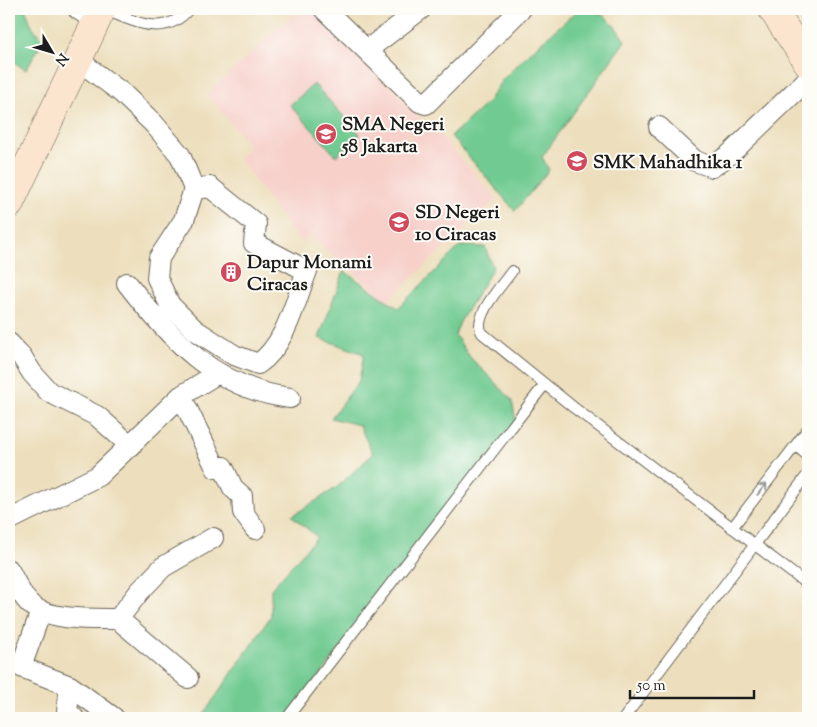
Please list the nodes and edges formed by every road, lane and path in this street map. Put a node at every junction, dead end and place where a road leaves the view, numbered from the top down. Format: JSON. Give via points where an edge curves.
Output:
{"nodes":[{"id":1,"x":189,"y":9,"type":"edge"},
{"id":2,"x":324,"y":9,"type":"edge"},
{"id":3,"x":421,"y":9,"type":"edge"},
{"id":4,"x":521,"y":9,"type":"edge"},
{"id":5,"x":772,"y":9,"type":"edge"},
{"id":6,"x":95,"y":12,"type":"edge"},
{"id":7,"x":367,"y":50,"type":"junction"},
{"id":8,"x":78,"y":60,"type":"junction"},
{"id":9,"x":808,"y":63,"type":"edge"},
{"id":10,"x":808,"y":79,"type":"edge"},
{"id":11,"x":659,"y":127,"type":"dead end"},
{"id":12,"x":194,"y":188,"type":"junction"},
{"id":13,"x":9,"y":205,"type":"edge"},
{"id":14,"x":512,"y":271,"type":"dead end"},
{"id":15,"x":126,"y":283,"type":"dead end"},
{"id":16,"x":9,"y":343,"type":"edge"},
{"id":17,"x":218,"y":373,"type":"junction"},
{"id":18,"x":545,"y":384,"type":"junction"},
{"id":19,"x":181,"y":396,"type":"junction"},
{"id":20,"x":290,"y":398,"type":"dead end"},
{"id":21,"x":808,"y":429,"type":"edge"},
{"id":22,"x":131,"y":446,"type":"junction"},
{"id":23,"x":796,"y":446,"type":"junction"},
{"id":24,"x":808,"y":456,"type":"edge"},
{"id":25,"x":808,"y":474,"type":"edge"},
{"id":26,"x":9,"y":520,"type":"edge"},
{"id":27,"x":732,"y":528,"type":"junction"},
{"id":28,"x":255,"y":529,"type":"dead end"},
{"id":29,"x":213,"y":538,"type":"dead end"},
{"id":30,"x":755,"y":545,"type":"junction"},
{"id":31,"x":9,"y":570,"type":"edge"},
{"id":32,"x":808,"y":585,"type":"edge"},
{"id":33,"x":42,"y":611,"type":"junction"},
{"id":34,"x":118,"y":618,"type":"junction"},
{"id":35,"x":188,"y":678,"type":"dead end"},
{"id":36,"x":70,"y":686,"type":"junction"},
{"id":37,"x":290,"y":717,"type":"edge"},
{"id":38,"x":74,"y":718,"type":"edge"},
{"id":39,"x":114,"y":718,"type":"edge"},
{"id":40,"x":624,"y":718,"type":"edge"}],
"edges":[{"from":1,"to":6,"type":"lane","via":[[178,21],[157,26]]},
{"from":2,"to":7,"type":"street"},
{"from":3,"to":7,"type":"street"},
{"from":4,"to":7,"type":"street","via":[[429,103],[420,102]]},
{"from":5,"to":9,"type":"street"},
{"from":6,"to":8,"type":"street"},
{"from":8,"to":12,"type":"street","via":[[122,93],[154,124],[180,155]]},
{"from":8,"to":13,"type":"street"},
{"from":10,"to":11,"type":"street","via":[[729,155],[712,167],[695,160]]},
{"from":12,"to":12,"type":"street","via":[[184,220],[159,258],[157,278],[170,305],[195,330],[234,355],[258,364],[268,357],[281,336],[307,271],[254,243],[256,224],[210,186]]},
{"from":14,"to":18,"type":"lane","via":[[485,309],[479,328]]},
{"from":15,"to":17,"type":"street","via":[[165,331],[201,363]]},
{"from":16,"to":22,"type":"street","via":[[49,392],[97,416]]},
{"from":17,"to":19,"type":"street"},
{"from":17,"to":20,"type":"street","via":[[267,395]]},
{"from":18,"to":27,"type":"lane"},
{"from":18,"to":37,"type":"lane"},
{"from":19,"to":22,"type":"street"},
{"from":19,"to":28,"type":"street","via":[[216,468],[223,467],[233,488],[241,493],[243,512]]},
{"from":21,"to":23,"type":"lane"},
{"from":22,"to":26,"type":"street","via":[[98,476]]},
{"from":23,"to":24,"type":"lane"},
{"from":27,"to":23,"type":"lane","one_way":true},
{"from":25,"to":30,"type":"lane"},
{"from":27,"to":30,"type":"lane"},
{"from":29,"to":34,"type":"street","via":[[163,567]]},
{"from":30,"to":32,"type":"lane"},
{"from":30,"to":40,"type":"lane"},
{"from":31,"to":33,"type":"street","via":[[28,602]]},
{"from":33,"to":34,"type":"street","via":[[84,620]]},
{"from":33,"to":36,"type":"street","via":[[21,667]]},
{"from":34,"to":35,"type":"street"},
{"from":36,"to":38,"type":"street","via":[[66,712]]},
{"from":36,"to":39,"type":"street"}]}
